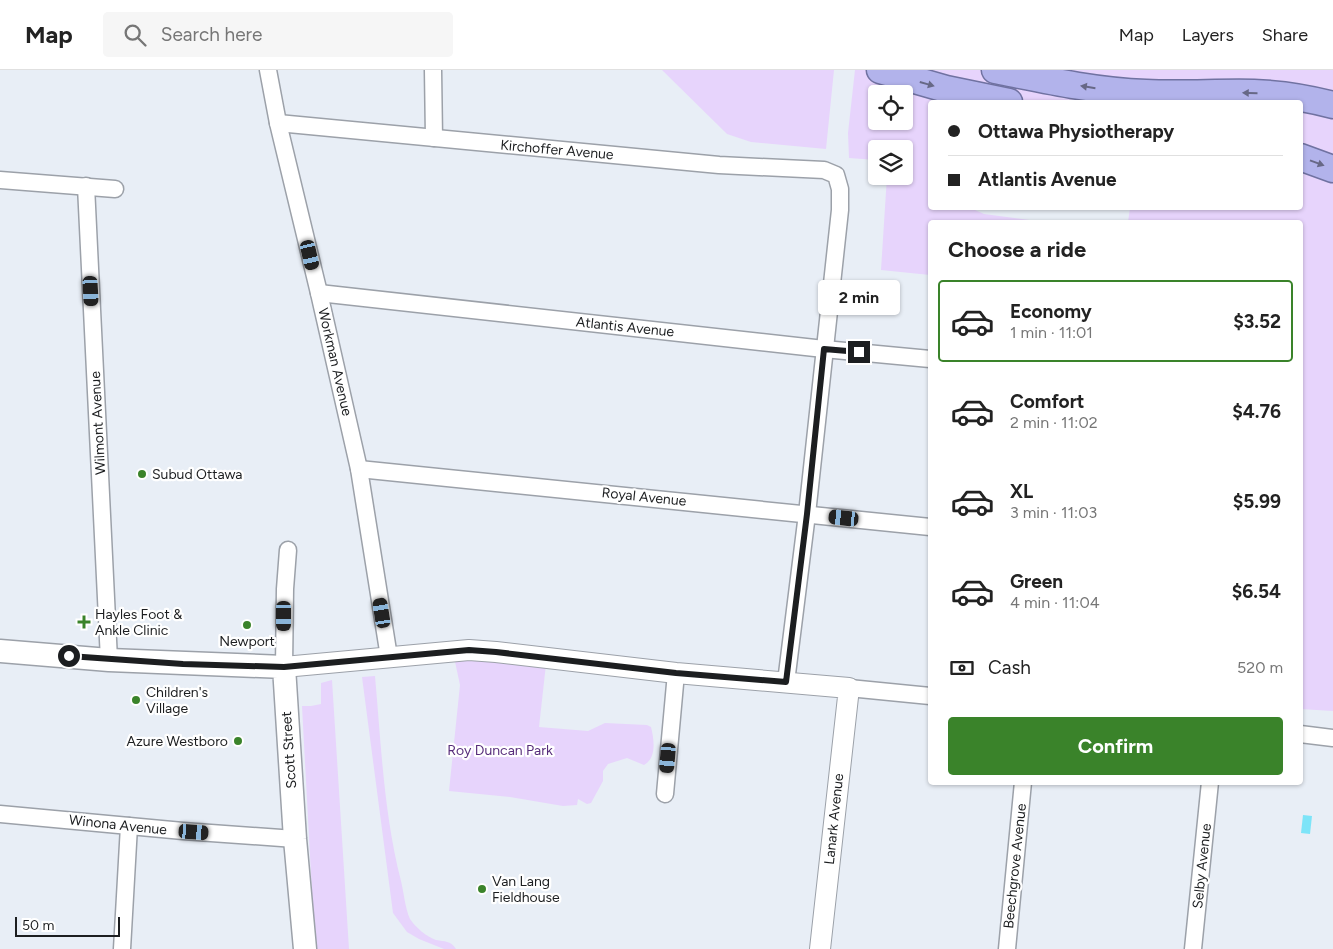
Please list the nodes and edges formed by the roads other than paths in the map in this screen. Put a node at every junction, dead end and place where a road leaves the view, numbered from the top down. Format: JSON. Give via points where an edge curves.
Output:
{"nodes":[{"id":1,"x":268,"y":70,"type":"edge"},
{"id":2,"x":433,"y":70,"type":"edge"},
{"id":3,"x":880,"y":70,"type":"edge"},
{"id":4,"x":995,"y":70,"type":"edge"},
{"id":5,"x":999,"y":100,"type":"edge"},
{"id":6,"x":1333,"y":104,"type":"edge"},
{"id":7,"x":278,"y":123,"type":"junction"},
{"id":8,"x":434,"y":138,"type":"junction"},
{"id":9,"x":1303,"y":157,"type":"edge"},
{"id":10,"x":1333,"y":169,"type":"edge"},
{"id":11,"x":0,"y":180,"type":"edge"},
{"id":12,"x":86,"y":186,"type":"junction"},
{"id":13,"x":115,"y":189,"type":"dead end"},
{"id":14,"x":319,"y":293,"type":"junction"},
{"id":15,"x":824,"y":349,"type":"junction"},
{"id":16,"x":928,"y":359,"type":"edge"},
{"id":17,"x":359,"y":469,"type":"junction"},
{"id":18,"x":807,"y":514,"type":"junction"},
{"id":19,"x":928,"y":527,"type":"edge"},
{"id":20,"x":288,"y":550,"type":"dead end"},
{"id":21,"x":0,"y":651,"type":"edge"},
{"id":22,"x":389,"y":657,"type":"junction"},
{"id":23,"x":109,"y":660,"type":"junction"},
{"id":24,"x":284,"y":667,"type":"junction"},
{"id":25,"x":676,"y":673,"type":"junction"},
{"id":26,"x":786,"y":682,"type":"junction"},
{"id":27,"x":849,"y":688,"type":"junction"},
{"id":28,"x":928,"y":696,"type":"edge"},
{"id":29,"x":1303,"y":734,"type":"edge"},
{"id":30,"x":1333,"y":738,"type":"edge"},
{"id":31,"x":1023,"y":785,"type":"edge"},
{"id":32,"x":1210,"y":785,"type":"edge"},
{"id":33,"x":665,"y":794,"type":"dead end"},
{"id":34,"x":0,"y":814,"type":"edge"},
{"id":35,"x":130,"y":826,"type":"junction"},
{"id":36,"x":295,"y":839,"type":"junction"},
{"id":37,"x":122,"y":949,"type":"edge"},
{"id":38,"x":306,"y":949,"type":"edge"},
{"id":39,"x":820,"y":949,"type":"edge"},
{"id":40,"x":1007,"y":949,"type":"edge"},
{"id":41,"x":1193,"y":949,"type":"edge"}],
"edges":[{"from":1,"to":7,"type":"street","name":"Workman Avenue"},
{"from":2,"to":8,"type":"street"},
{"from":3,"to":5,"type":"highway","one_way":true},
{"from":6,"to":4,"type":"highway","one_way":true,"via":[[1272,94],[1121,91]]},
{"from":7,"to":8,"type":"street","name":"Kirchoffer Avenue"},
{"from":7,"to":14,"type":"street","name":"Workman Avenue"},
{"from":8,"to":15,"type":"street","name":"Kirchoffer Avenue","via":[[719,165],[824,170],[836,175],[840,210]]},
{"from":9,"to":10,"type":"highway","one_way":true},
{"from":11,"to":12,"type":"street"},
{"from":12,"to":13,"type":"street"},
{"from":12,"to":23,"type":"street","name":"Wilmont Avenue"},
{"from":14,"to":15,"type":"street","name":"Atlantis Avenue"},
{"from":14,"to":17,"type":"street","name":"Workman Avenue"},
{"from":15,"to":16,"type":"street","name":"Atlantis Avenue"},
{"from":15,"to":18,"type":"street"},
{"from":17,"to":18,"type":"street","name":"Royal Avenue"},
{"from":17,"to":22,"type":"street","name":"Workman Avenue"},
{"from":18,"to":19,"type":"street","name":"Royal Avenue"},
{"from":18,"to":26,"type":"street"},
{"from":20,"to":24,"type":"street","name":"Scott Street"},
{"from":21,"to":23,"type":"main road"},
{"from":22,"to":24,"type":"street"},
{"from":22,"to":25,"type":"street","via":[[480,651]]},
{"from":23,"to":24,"type":"main road"},
{"from":24,"to":36,"type":"main road","name":"Scott Street"},
{"from":25,"to":26,"type":"street"},
{"from":25,"to":33,"type":"street"},
{"from":26,"to":27,"type":"street"},
{"from":27,"to":28,"type":"street"},
{"from":27,"to":39,"type":"street","name":"Lanark Avenue"},
{"from":29,"to":30,"type":"street"},
{"from":31,"to":40,"type":"street","name":"Beechgrove Avenue"},
{"from":32,"to":41,"type":"street","name":"Selby Avenue"},
{"from":34,"to":35,"type":"street","name":"Winona Avenue"},
{"from":35,"to":36,"type":"street","name":"Winona Avenue"},
{"from":35,"to":37,"type":"street"},
{"from":36,"to":38,"type":"main road","name":"Scott Street"}]}
